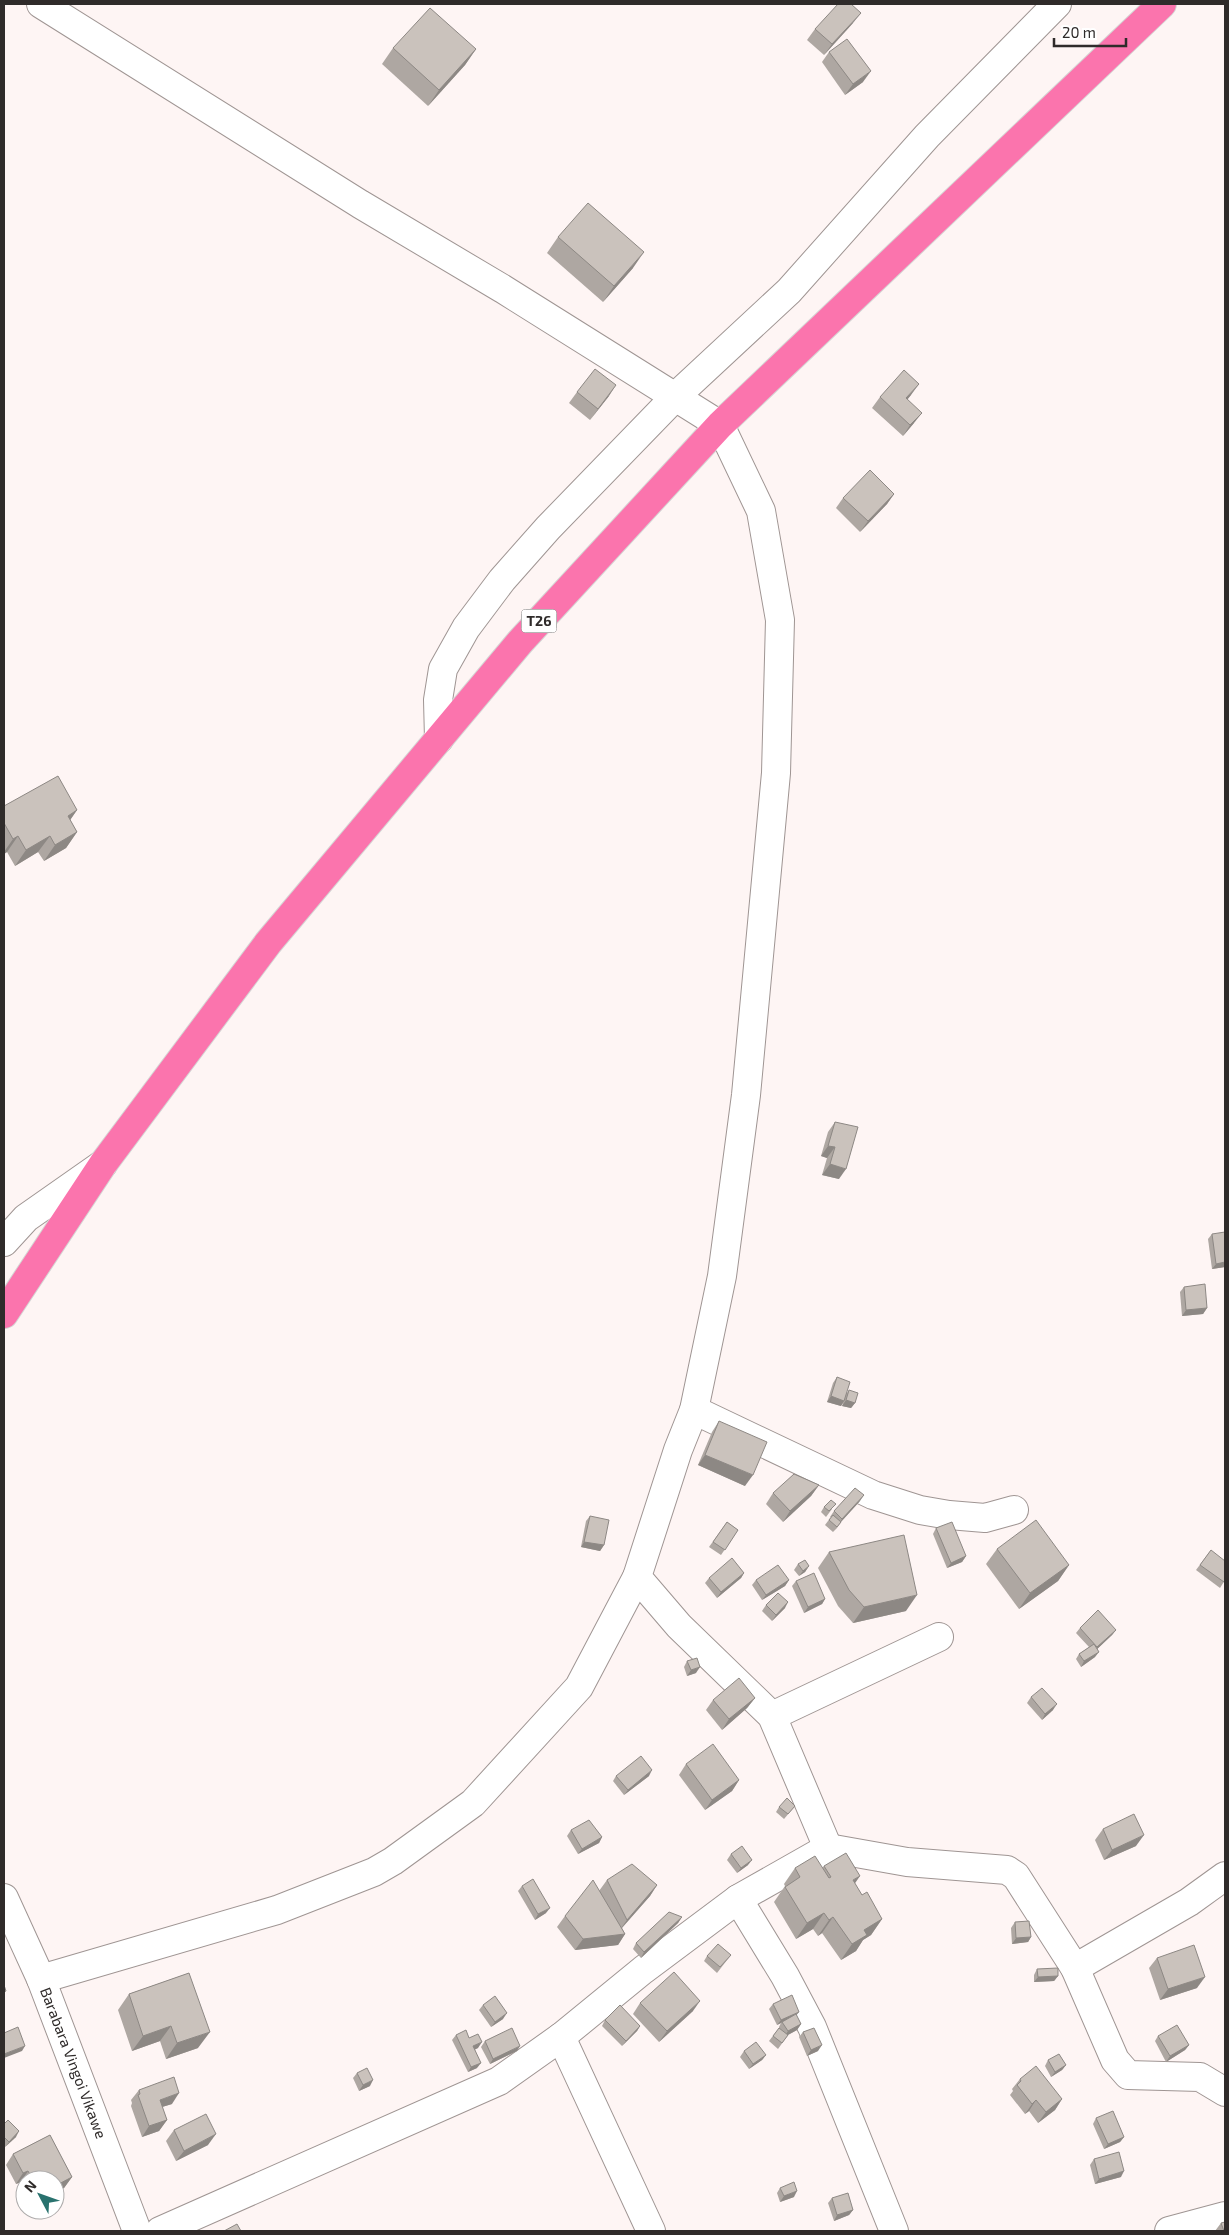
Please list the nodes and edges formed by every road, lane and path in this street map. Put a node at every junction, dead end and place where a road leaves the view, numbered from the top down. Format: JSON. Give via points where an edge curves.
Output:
{"nodes":[{"id":1,"x":41,"y":4,"type":"edge"},
{"id":2,"x":1058,"y":4,"type":"edge"},
{"id":3,"x":1162,"y":4,"type":"edge"},
{"id":4,"x":676,"y":396,"type":"junction"},
{"id":5,"x":720,"y":425,"type":"junction"},
{"id":6,"x":439,"y":739,"type":"junction"},
{"id":7,"x":102,"y":1164,"type":"junction"},
{"id":8,"x":4,"y":1242,"type":"edge"},
{"id":9,"x":4,"y":1314,"type":"edge"},
{"id":10,"x":694,"y":1410,"type":"junction"},
{"id":11,"x":1014,"y":1510,"type":"dead end"},
{"id":12,"x":637,"y":1578,"type":"junction"},
{"id":13,"x":939,"y":1637,"type":"dead end"},
{"id":14,"x":772,"y":1716,"type":"junction"},
{"id":15,"x":828,"y":1848,"type":"junction"},
{"id":16,"x":1225,"y":1876,"type":"edge"},
{"id":17,"x":4,"y":1898,"type":"edge"},
{"id":18,"x":738,"y":1899,"type":"junction"},
{"id":19,"x":1075,"y":1968,"type":"junction"},
{"id":20,"x":41,"y":1979,"type":"junction"},
{"id":21,"x":561,"y":2037,"type":"junction"},
{"id":22,"x":1225,"y":2092,"type":"edge"},
{"id":23,"x":1225,"y":2216,"type":"edge"},
{"id":24,"x":137,"y":2231,"type":"edge"},
{"id":25,"x":160,"y":2231,"type":"edge"},
{"id":26,"x":651,"y":2231,"type":"edge"},
{"id":27,"x":894,"y":2231,"type":"edge"},
{"id":28,"x":1169,"y":2231,"type":"edge"}],
"edges":[{"from":1,"to":4,"type":"street","via":[[360,204]]},
{"from":2,"to":4,"type":"street","via":[[927,136],[789,291]]},
{"from":3,"to":5,"type":"highway","number":"T26"},
{"from":4,"to":5,"type":"street"},
{"from":4,"to":6,"type":"street","via":[[548,528],[502,580],[466,628],[443,669],[438,700]]},
{"from":5,"to":6,"type":"highway","number":"T26","via":[[520,642]]},
{"from":5,"to":10,"type":"street","via":[[761,511],[778,611],[776,764],[746,1095],[722,1276]]},
{"from":6,"to":7,"type":"highway","number":"T26","via":[[268,942]]},
{"from":7,"to":8,"type":"street","via":[[26,1218]]},
{"from":7,"to":9,"type":"highway","number":"T26"},
{"from":10,"to":11,"type":"street","via":[[873,1496],[949,1515],[985,1518]]},
{"from":10,"to":12,"type":"street"},
{"from":12,"to":14,"type":"street","via":[[679,1626]]},
{"from":12,"to":20,"type":"street","via":[[579,1687],[474,1803],[393,1861],[374,1872],[277,1910]]},
{"from":13,"to":14,"type":"street"},
{"from":14,"to":15,"type":"street"},
{"from":15,"to":18,"type":"street"},
{"from":15,"to":19,"type":"street","via":[[907,1862],[1007,1870],[1016,1876]]},
{"from":16,"to":19,"type":"street","via":[[1188,1902]]},
{"from":17,"to":20,"type":"street","name":"Barabara Vingoi Vikawe"},
{"from":18,"to":21,"type":"street"},
{"from":18,"to":27,"type":"street","via":[[812,2027]]},
{"from":19,"to":22,"type":"street","via":[[1115,2060],[1128,2075],[1200,2077]]},
{"from":20,"to":24,"type":"street","name":"Barabara Vingoi Vikawe"},
{"from":21,"to":25,"type":"street","via":[[499,2081]]},
{"from":21,"to":26,"type":"street"},
{"from":23,"to":28,"type":"street"}]}
